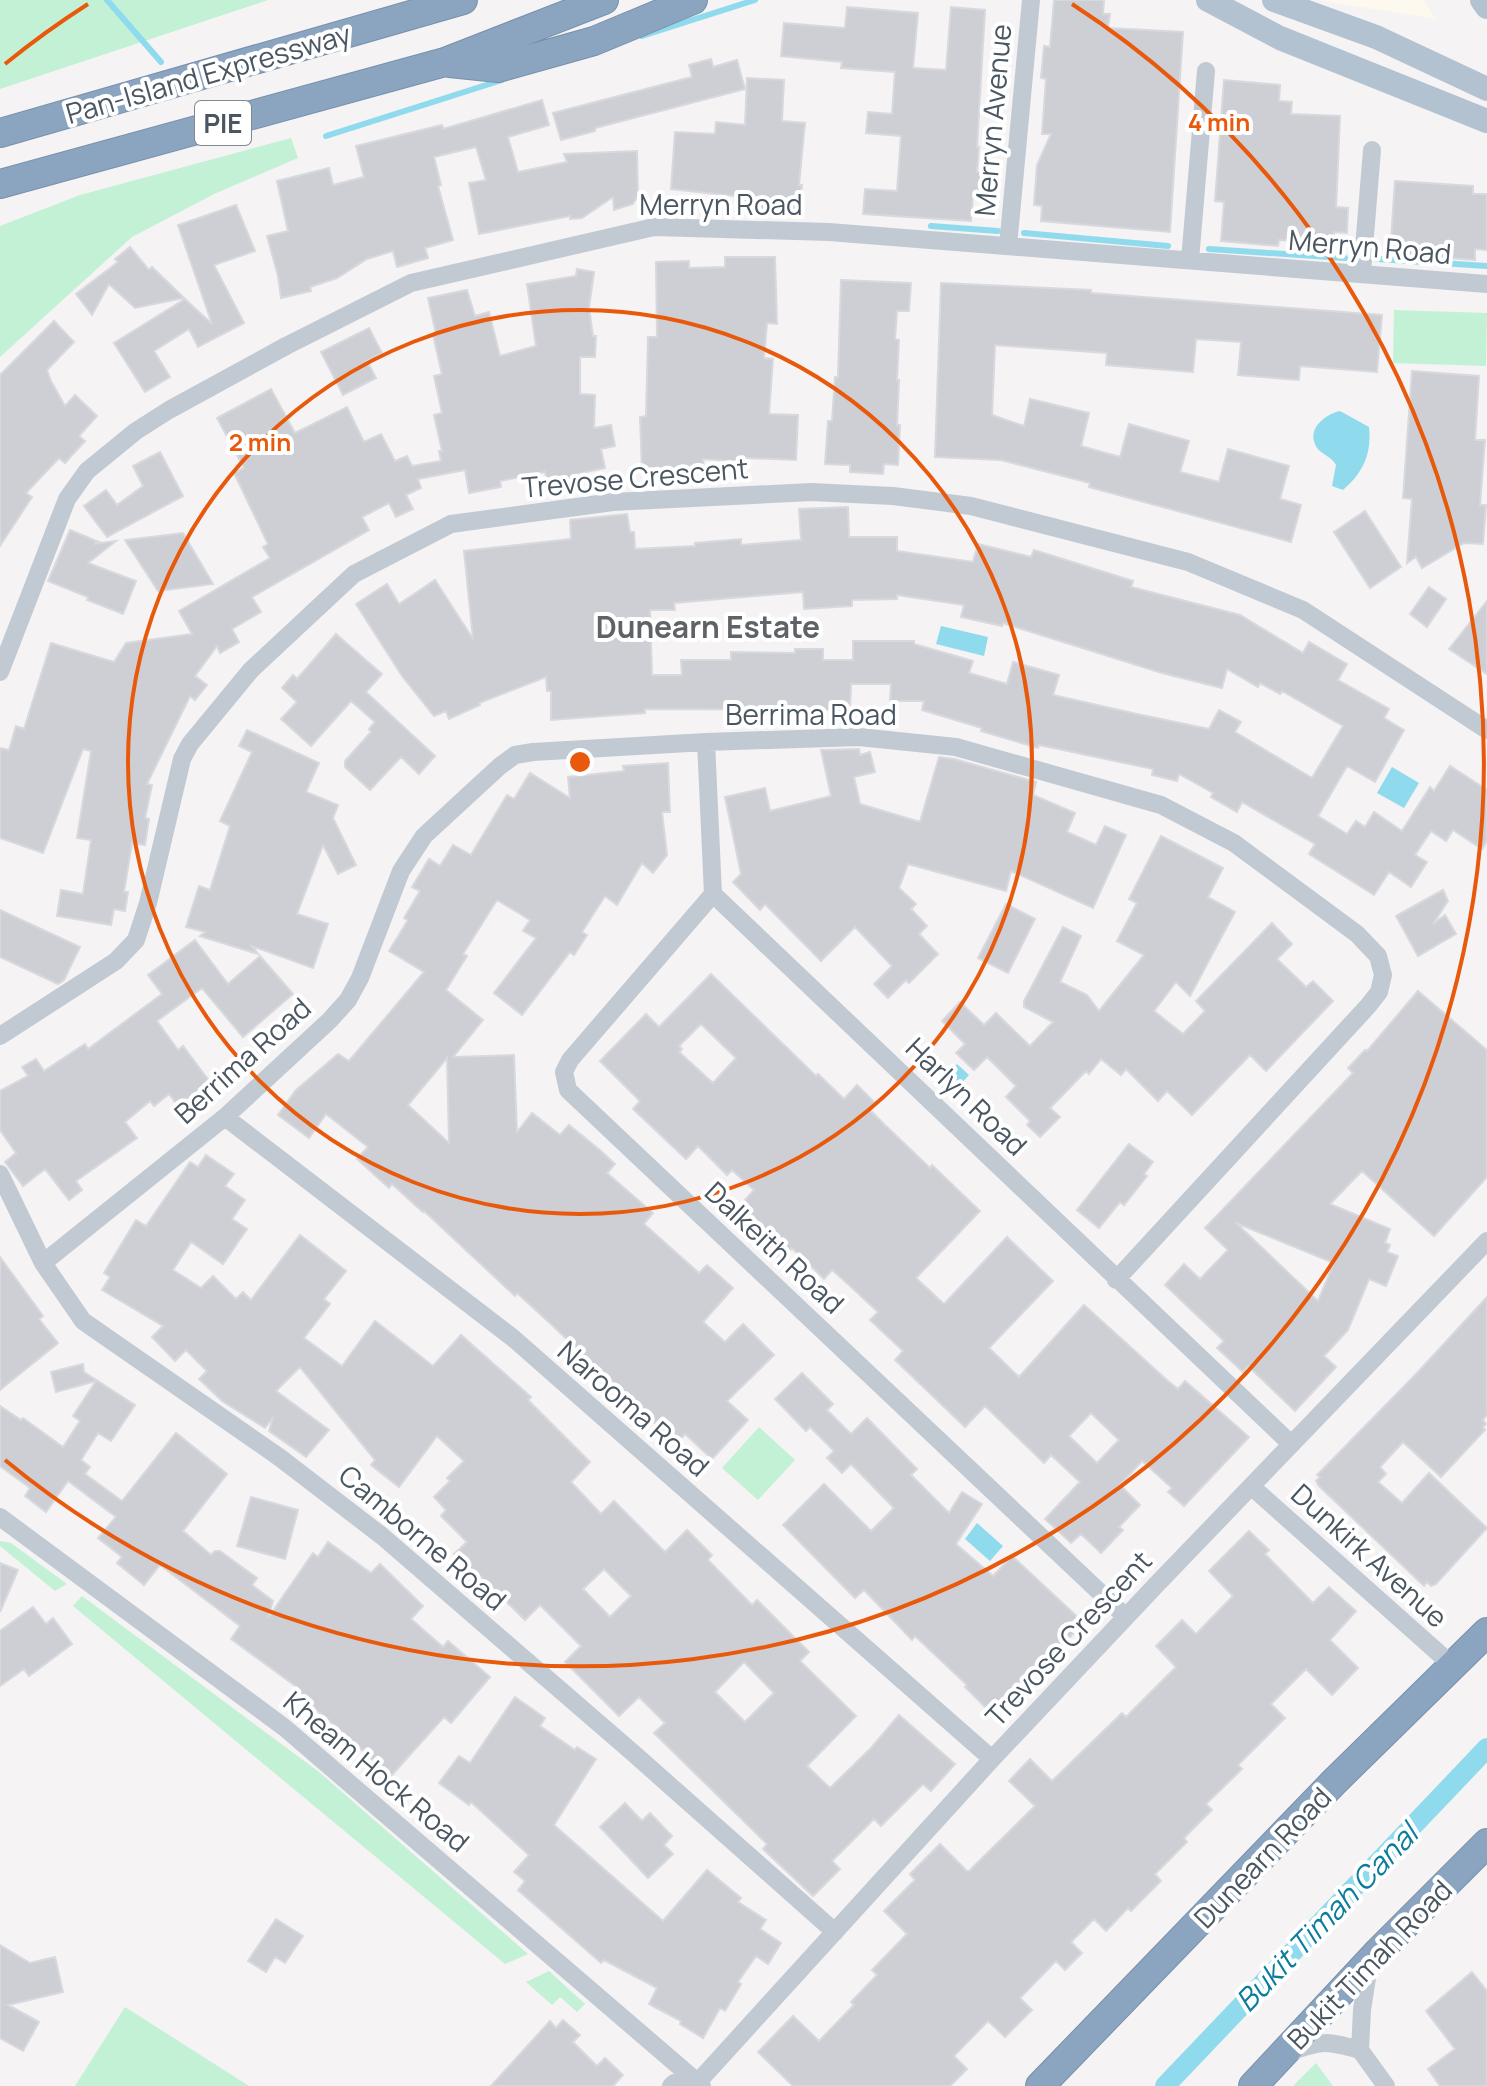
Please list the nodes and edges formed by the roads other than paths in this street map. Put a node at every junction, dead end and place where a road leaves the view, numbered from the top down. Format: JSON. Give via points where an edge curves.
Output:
{"nodes":[{"id":1,"x":463,"y":0,"type":"edge"},
{"id":2,"x":604,"y":0,"type":"edge"},
{"id":3,"x":693,"y":0,"type":"edge"},
{"id":4,"x":1031,"y":0,"type":"edge"},
{"id":5,"x":1208,"y":0,"type":"edge"},
{"id":6,"x":1274,"y":0,"type":"edge"},
{"id":7,"x":1482,"y":0,"type":"edge"},
{"id":8,"x":1487,"y":7,"type":"edge"},
{"id":9,"x":445,"y":62,"type":"junction"},
{"id":10,"x":1206,"y":71,"type":"dead end"},
{"id":11,"x":1487,"y":89,"type":"edge"},
{"id":12,"x":1487,"y":121,"type":"edge"},
{"id":13,"x":0,"y":133,"type":"edge"},
{"id":14,"x":1372,"y":150,"type":"dead end"},
{"id":15,"x":0,"y":184,"type":"edge"},
{"id":16,"x":1008,"y":246,"type":"junction"},
{"id":17,"x":1190,"y":260,"type":"junction"},
{"id":18,"x":1362,"y":272,"type":"junction"},
{"id":19,"x":1487,"y":284,"type":"edge"},
{"id":20,"x":0,"y":672,"type":"edge"},
{"id":21,"x":1487,"y":730,"type":"edge"},
{"id":22,"x":706,"y":742,"type":"junction"},
{"id":23,"x":713,"y":894,"type":"junction"},
{"id":24,"x":0,"y":1036,"type":"edge"},
{"id":25,"x":225,"y":1117,"type":"junction"},
{"id":26,"x":0,"y":1174,"type":"edge"},
{"id":27,"x":1487,"y":1241,"type":"edge"},
{"id":28,"x":43,"y":1263,"type":"junction"},
{"id":29,"x":1116,"y":1280,"type":"junction"},
{"id":30,"x":1291,"y":1444,"type":"junction"},
{"id":31,"x":1252,"y":1487,"type":"junction"},
{"id":32,"x":1,"y":1519,"type":"edge"},
{"id":33,"x":1126,"y":1617,"type":"junction"},
{"id":34,"x":1487,"y":1632,"type":"edge"},
{"id":35,"x":1452,"y":1665,"type":"junction"},
{"id":36,"x":992,"y":1759,"type":"junction"},
{"id":37,"x":1487,"y":1843,"type":"edge"},
{"id":38,"x":835,"y":1932,"type":"junction"},
{"id":39,"x":1370,"y":1962,"type":"junction"},
{"id":40,"x":1360,"y":2050,"type":"junction"},
{"id":41,"x":1281,"y":2055,"type":"junction"},
{"id":42,"x":700,"y":2084,"type":"edge"},
{"id":43,"x":671,"y":2086,"type":"edge"},
{"id":44,"x":1040,"y":2086,"type":"edge"},
{"id":45,"x":1253,"y":2086,"type":"edge"},
{"id":46,"x":1386,"y":2086,"type":"edge"}],
"edges":[{"from":1,"to":13,"type":"highway","name":"Pan-Island Expressway","number":"PIE"},
{"from":2,"to":9,"type":"highway","name":"Pan-Island Expressway","number":"PIE"},
{"from":3,"to":9,"type":"highway","via":[[594,41],[498,68]]},
{"from":4,"to":16,"type":"street","name":"Merryn Avenue"},
{"from":5,"to":12,"type":"main road","via":[[1280,38]]},
{"from":6,"to":11,"type":"main road","via":[[1376,37]]},
{"from":7,"to":8,"type":"main road"},
{"from":9,"to":15,"type":"highway","name":"Pan-Island Expressway","number":"PIE"},
{"from":10,"to":17,"type":"street"},
{"from":14,"to":18,"type":"street"},
{"from":16,"to":17,"type":"street","name":"Merryn Road"},
{"from":16,"to":20,"type":"street","name":"Merryn Road","via":[[824,232],[654,227],[411,283],[169,410],[87,471],[62,509]]},
{"from":17,"to":18,"type":"street","name":"Merryn Road"},
{"from":18,"to":19,"type":"street","name":"Merryn Road"},
{"from":21,"to":24,"type":"street","name":"Trevose Crescent","via":[[1303,610],[1188,562],[971,506],[893,496],[762,493],[613,502],[451,524],[354,574],[251,670],[182,759],[136,940],[104,970]]},
{"from":22,"to":23,"type":"street"},
{"from":22,"to":25,"type":"street","name":"Berrima Road","via":[[533,752],[515,755],[500,766],[424,836],[401,871],[348,1000]]},
{"from":22,"to":29,"type":"street","name":"Berrima Road","via":[[859,737],[956,747],[1161,805],[1234,843],[1344,922],[1378,956],[1383,975],[1368,1006]]},
{"from":23,"to":29,"type":"street","name":"Harlyn Road"},
{"from":23,"to":33,"type":"street","name":"Dalkeith Road","via":[[570,1060],[564,1072],[568,1090]]},
{"from":25,"to":28,"type":"street","name":"Berrima Road"},
{"from":25,"to":36,"type":"street","name":"Narooma Road","via":[[513,1338]]},
{"from":26,"to":28,"type":"street","name":"Camborne Road"},
{"from":27,"to":30,"type":"street","name":"Trevose Crescent"},
{"from":28,"to":38,"type":"street","name":"Camborne Road","via":[[83,1321],[279,1457],[382,1536]]},
{"from":29,"to":30,"type":"street","name":"Harlyn Road"},
{"from":30,"to":31,"type":"street","name":"Trevose Crescent"},
{"from":31,"to":33,"type":"street","name":"Trevose Crescent"},
{"from":31,"to":35,"type":"street","name":"Dunkirk Avenue"},
{"from":32,"to":42,"type":"street","name":"Kheam Hock Road","via":[[285,1728]]},
{"from":33,"to":36,"type":"street","name":"Trevose Crescent"},
{"from":34,"to":35,"type":"highway","name":"Dunearn Road"},
{"from":35,"to":44,"type":"highway","name":"Dunearn Road"},
{"from":36,"to":38,"type":"street","name":"Trevose Crescent"},
{"from":37,"to":39,"type":"highway","name":"Bukit Timah Road"},
{"from":38,"to":42,"type":"street","name":"Trevose Crescent"},
{"from":39,"to":40,"type":"street"},
{"from":39,"to":41,"type":"highway","name":"Bukit Timah Road"},
{"from":40,"to":41,"type":"street","via":[[1328,2042]]},
{"from":40,"to":46,"type":"street"},
{"from":41,"to":45,"type":"highway","name":"Bukit Timah Road"},
{"from":42,"to":43,"type":"street"}]}
